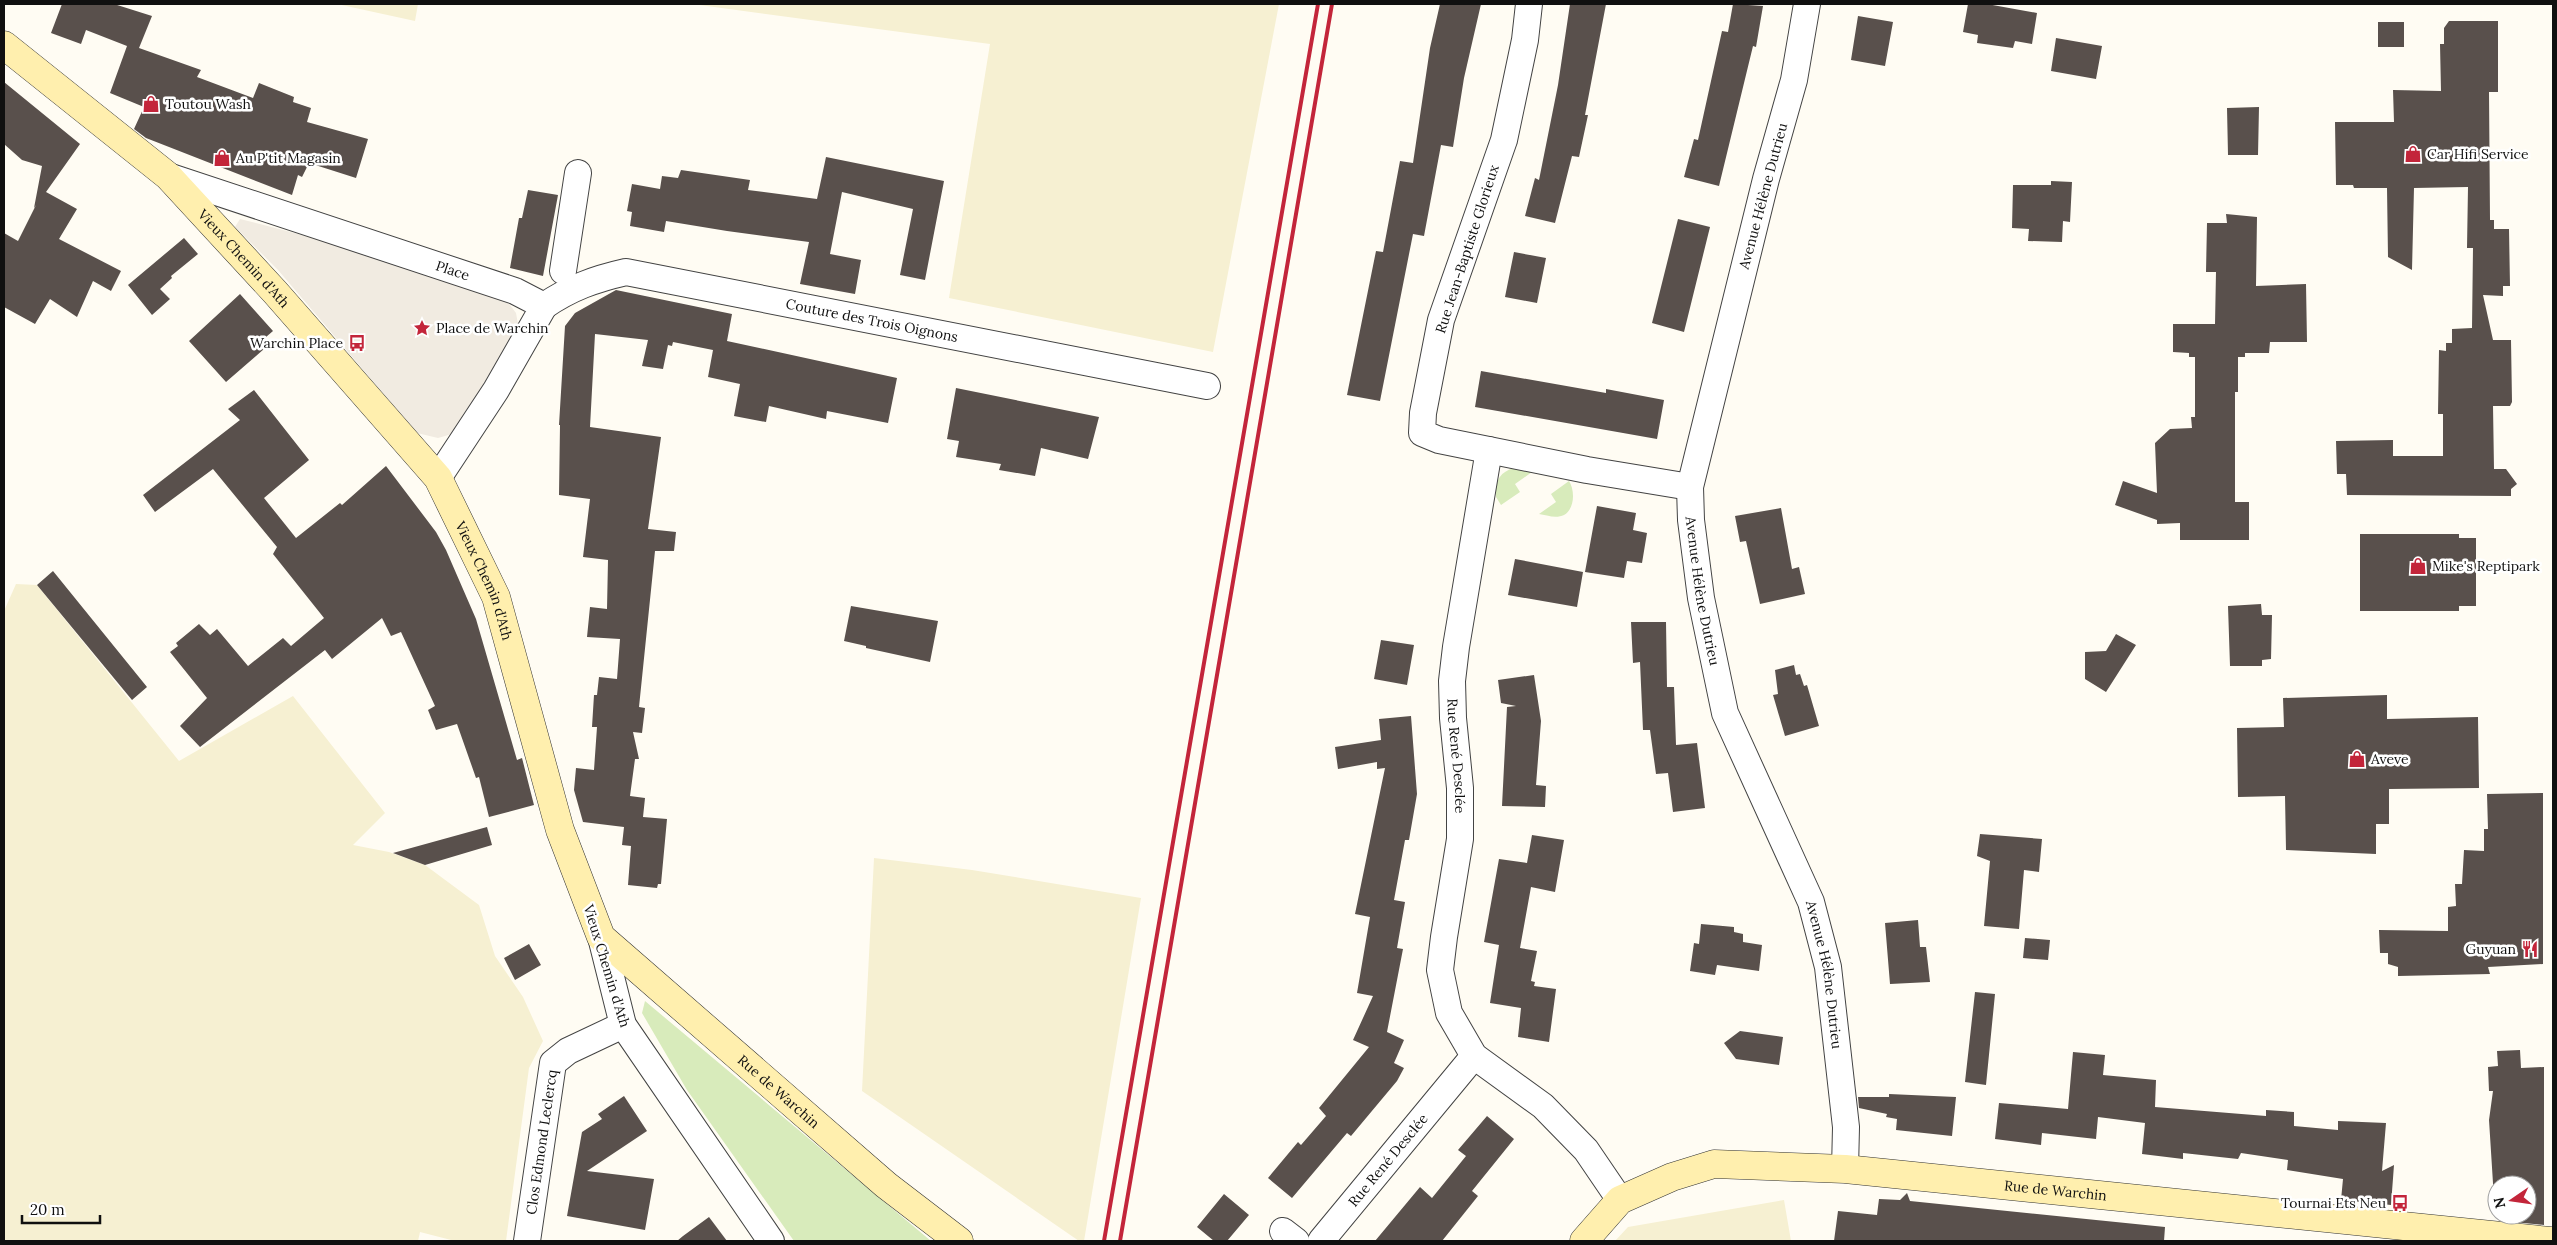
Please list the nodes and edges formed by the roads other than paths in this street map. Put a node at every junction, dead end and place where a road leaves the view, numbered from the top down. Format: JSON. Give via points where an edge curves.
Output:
{"nodes":[{"id":1,"x":1529,"y":4,"type":"edge"},
{"id":2,"x":1807,"y":4,"type":"edge"},
{"id":3,"x":4,"y":45,"type":"edge"},
{"id":4,"x":578,"y":173,"type":"dead end"},
{"id":5,"x":168,"y":176,"type":"junction"},
{"id":6,"x":563,"y":271,"type":"dead end"},
{"id":7,"x":544,"y":306,"type":"junction"},
{"id":8,"x":1207,"y":386,"type":"dead end"},
{"id":9,"x":1489,"y":450,"type":"junction"},
{"id":10,"x":438,"y":478,"type":"junction"},
{"id":11,"x":1690,"y":487,"type":"junction"},
{"id":12,"x":601,"y":937,"type":"junction"},
{"id":13,"x":623,"y":1025,"type":"junction"},
{"id":14,"x":1474,"y":1056,"type":"junction"},
{"id":15,"x":1844,"y":1169,"type":"junction"},
{"id":16,"x":1620,"y":1200,"type":"junction"},
{"id":17,"x":527,"y":1241,"type":"edge"},
{"id":18,"x":770,"y":1241,"type":"edge"},
{"id":19,"x":959,"y":1241,"type":"edge"},
{"id":20,"x":1321,"y":1241,"type":"edge"},
{"id":21,"x":1584,"y":1241,"type":"edge"},
{"id":22,"x":2550,"y":1241,"type":"edge"}],
"edges":[{"from":1,"to":9,"type":"street","name":"Rue Jean-Baptiste Glorieux","via":[[1525,40],[1504,140],[1441,320],[1422,413],[1422,432],[1439,440]]},
{"from":2,"to":11,"type":"street","name":"Avenue Hélène Dutrieu","via":[[1794,80],[1766,179]]},
{"from":3,"to":5,"type":"street","name":"Vieux Chemin d'Ath"},
{"from":4,"to":6,"type":"street"},
{"from":5,"to":7,"type":"street","name":"Place","via":[[515,291]]},
{"from":5,"to":10,"type":"street","name":"Vieux Chemin d'Ath"},
{"from":7,"to":8,"type":"street","name":"Couture des Trois Oignons","via":[[563,293],[596,279],[626,272]]},
{"from":7,"to":10,"type":"street","via":[[496,390]]},
{"from":9,"to":11,"type":"street","name":"Rue Jean-Baptiste Glorieux"},
{"from":9,"to":14,"type":"street","name":"Rue René Desclée","via":[[1453,672],[1460,839],[1440,970],[1449,1013]]},
{"from":10,"to":12,"type":"street","name":"Vieux Chemin d'Ath","via":[[496,597],[560,830]]},
{"from":11,"to":15,"type":"street","name":"Avenue Hélène Dutrieu","via":[[1701,598],[1725,713],[1811,902],[1828,968],[1846,1127]]},
{"from":12,"to":13,"type":"street","name":"Vieux Chemin d'Ath"},
{"from":12,"to":19,"type":"street","name":"Rue de Warchin","via":[[886,1185]]},
{"from":13,"to":17,"type":"street","name":"Clos Edmond Leclercq","via":[[568,1051],[553,1063]]},
{"from":13,"to":18,"type":"street","name":"Vieux Chemin d'Ath"},
{"from":14,"to":16,"type":"street","name":"Rue René Desclée","via":[[1543,1106],[1586,1150]]},
{"from":14,"to":20,"type":"street","name":"Rue René Desclée"},
{"from":15,"to":16,"type":"street","name":"Rue de Warchin","via":[[1714,1164],[1672,1177]]},
{"from":15,"to":22,"type":"street","name":"Rue de Warchin"},
{"from":16,"to":21,"type":"street","name":"Rue de Warchin"}]}
